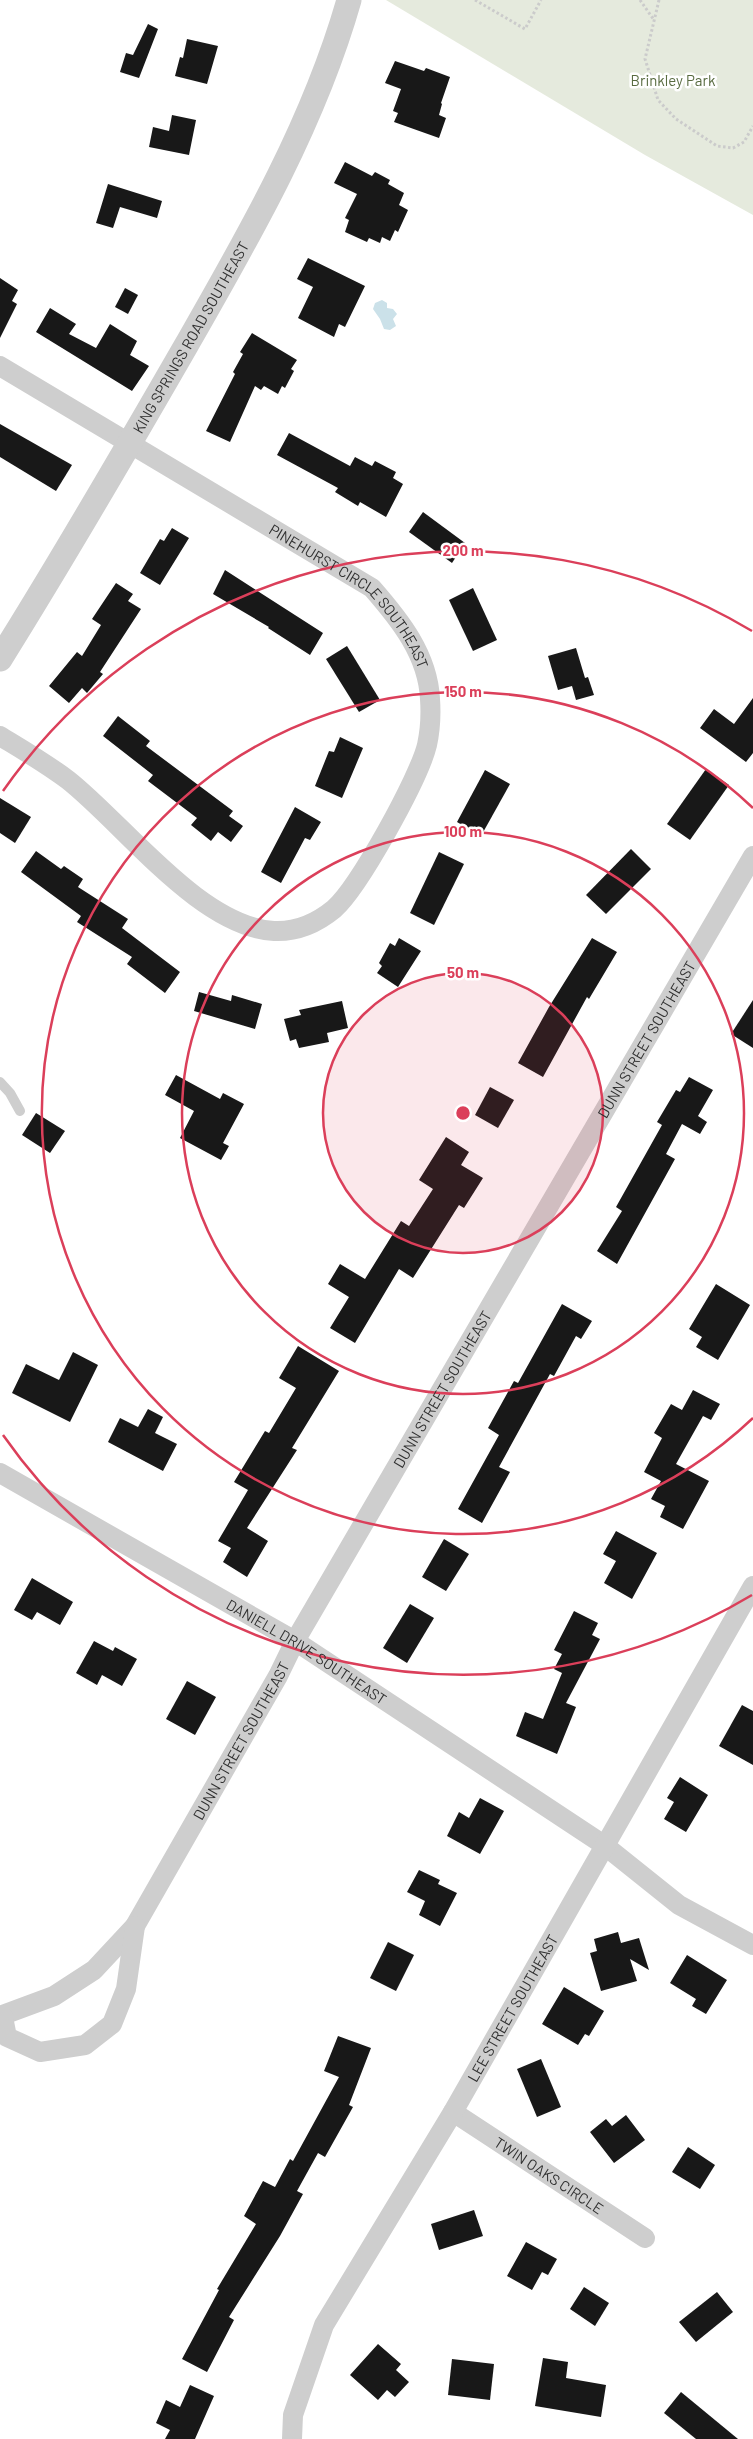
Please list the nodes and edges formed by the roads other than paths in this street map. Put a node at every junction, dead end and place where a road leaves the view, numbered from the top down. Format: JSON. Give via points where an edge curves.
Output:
{"nodes":[{"id":1,"x":349,"y":0,"type":"edge"},
{"id":2,"x":0,"y":366,"type":"edge"},
{"id":3,"x":129,"y":445,"type":"junction"},
{"id":4,"x":0,"y":659,"type":"edge"},
{"id":5,"x":0,"y":736,"type":"edge"},
{"id":6,"x":753,"y":856,"type":"edge"},
{"id":7,"x":0,"y":1082,"type":"edge"},
{"id":8,"x":20,"y":1111,"type":"dead end"},
{"id":9,"x":0,"y":1473,"type":"edge"},
{"id":10,"x":753,"y":1586,"type":"edge"},
{"id":11,"x":295,"y":1641,"type":"junction"},
{"id":12,"x":604,"y":1845,"type":"junction"},
{"id":13,"x":135,"y":1926,"type":"junction"},
{"id":14,"x":753,"y":1945,"type":"edge"},
{"id":15,"x":1,"y":2016,"type":"edge"},
{"id":16,"x":453,"y":2112,"type":"junction"},
{"id":17,"x":644,"y":2238,"type":"dead end"},
{"id":18,"x":292,"y":2439,"type":"edge"}],
"edges":[{"from":1,"to":3,"type":"street","name":"KING SPRINGS ROAD SOUTHEAST","via":[[315,95],[274,186]]},
{"from":2,"to":3,"type":"street","name":"PINEHURST CIRCLE SOUTHEAST"},
{"from":3,"to":4,"type":"street","name":"KING SPRINGS ROAD SOUTHEAST"},
{"from":3,"to":5,"type":"street","name":"PINEHURST CIRCLE SOUTHEAST","via":[[372,588],[400,620],[422,658],[430,698],[426,745],[407,793],[361,873],[334,908],[306,927],[273,931],[235,921],[189,893],[68,780]]},
{"from":6,"to":11,"type":"street","name":"DUNN STREET SOUTHEAST"},
{"from":7,"to":8,"type":"lane"},
{"from":9,"to":11,"type":"street","name":"DANIELL DRIVE SOUTHEAST"},
{"from":10,"to":12,"type":"street","name":"LEE STREET SOUTHEAST"},
{"from":11,"to":12,"type":"street","name":"DANIELL DRIVE SOUTHEAST"},
{"from":11,"to":13,"type":"street","name":"DUNN STREET SOUTHEAST"},
{"from":12,"to":14,"type":"street","name":"DANIELL DRIVE SOUTHEAST","via":[[679,1905]]},
{"from":12,"to":16,"type":"street","name":"LEE STREET SOUTHEAST"},
{"from":13,"to":15,"type":"street","name":"DUNN STREET SOUTHEAST","via":[[94,1970],[54,1996]]},
{"from":13,"to":15,"type":"street","name":"DUNN STREET SOUTHEAST","via":[[126,1989],[112,2024],[85,2045],[40,2052],[7,2036]]},
{"from":16,"to":17,"type":"street","name":"TWIN OAKS CIRCLE"},
{"from":16,"to":18,"type":"street","name":"LEE STREET SOUTHEAST","via":[[324,2325],[293,2415]]}]}
